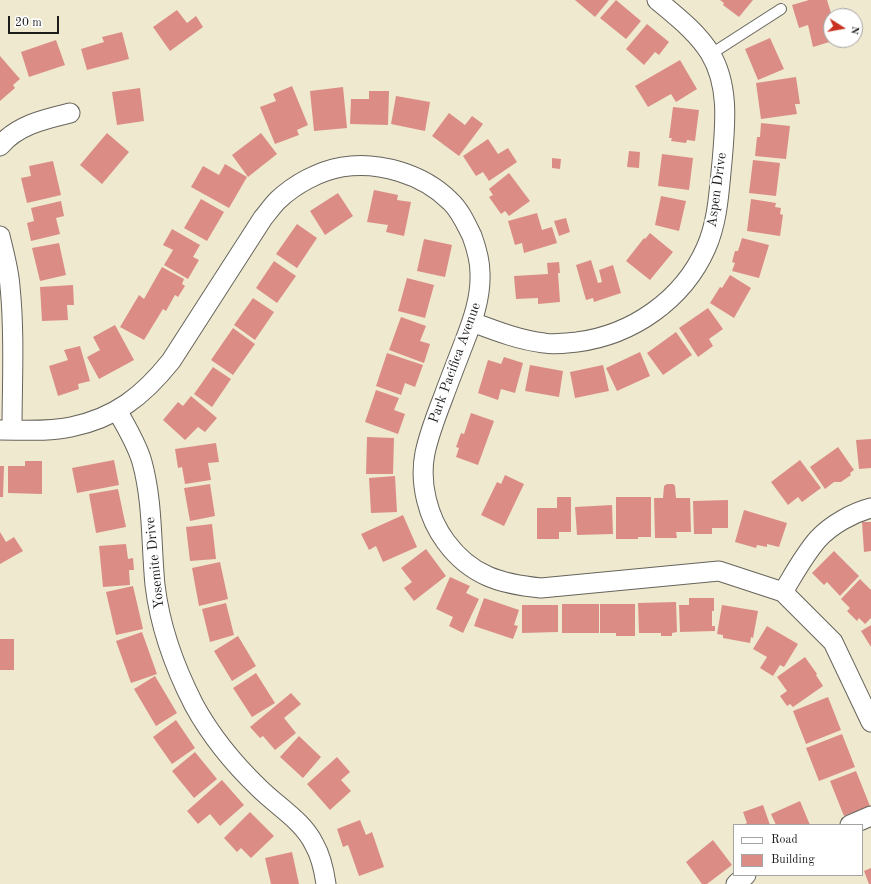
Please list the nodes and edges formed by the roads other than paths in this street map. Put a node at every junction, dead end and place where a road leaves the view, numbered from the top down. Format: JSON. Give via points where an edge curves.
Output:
{"nodes":[{"id":1,"x":657,"y":0,"type":"edge"},
{"id":2,"x":781,"y":9,"type":"dead end"},
{"id":3,"x":711,"y":54,"type":"junction"},
{"id":4,"x":70,"y":113,"type":"dead end"},
{"id":5,"x":0,"y":146,"type":"edge"},
{"id":6,"x":0,"y":236,"type":"edge"},
{"id":7,"x":472,"y":322,"type":"junction"},
{"id":8,"x":117,"y":410,"type":"junction"},
{"id":9,"x":6,"y":430,"type":"edge"},
{"id":10,"x":871,"y":508,"type":"edge"},
{"id":11,"x":783,"y":592,"type":"junction"},
{"id":12,"x":871,"y":722,"type":"edge"},
{"id":13,"x":871,"y":816,"type":"edge"},
{"id":14,"x":852,"y":824,"type":"edge"},
{"id":15,"x":745,"y":876,"type":"edge"},
{"id":16,"x":326,"y":884,"type":"edge"},
{"id":17,"x":736,"y":884,"type":"edge"}],
"edges":[{"from":1,"to":3,"type":"street","name":"Aspen Drive","via":[[691,29]]},
{"from":2,"to":3,"type":"lane"},
{"from":3,"to":7,"type":"street","name":"Aspen Drive","via":[[725,98],[718,203],[706,248],[694,270],[679,289],[639,322],[593,340],[546,344],[522,340]]},
{"from":4,"to":5,"type":"street","via":[[33,123],[15,132]]},
{"from":6,"to":9,"type":"street","via":[[10,292]]},
{"from":7,"to":8,"type":"street","name":"Park Pacifica Avenue","via":[[479,296],[480,272],[476,248],[466,223],[450,201],[430,185],[408,174],[362,165],[340,167],[318,174],[297,185],[279,200],[263,218],[171,361],[156,380]]},
{"from":7,"to":11,"type":"street","name":"Park Pacifica Avenue","via":[[431,430],[424,456],[424,483],[428,508],[439,532],[455,554],[474,569],[517,586],[541,588],[719,571]]},
{"from":8,"to":9,"type":"street","name":"Park Pacifica Avenue","via":[[70,427]]},
{"from":8,"to":16,"type":"street","name":"Yosemite Drive","via":[[142,460],[161,618],[181,677],[198,712],[224,750],[260,790],[299,823],[314,843],[323,866]]},
{"from":10,"to":11,"type":"street","via":[[850,516],[818,540]]},
{"from":11,"to":12,"type":"street","name":"Park Pacifica Avenue","via":[[833,642]]},
{"from":13,"to":14,"type":"street"},
{"from":15,"to":17,"type":"street"}]}
